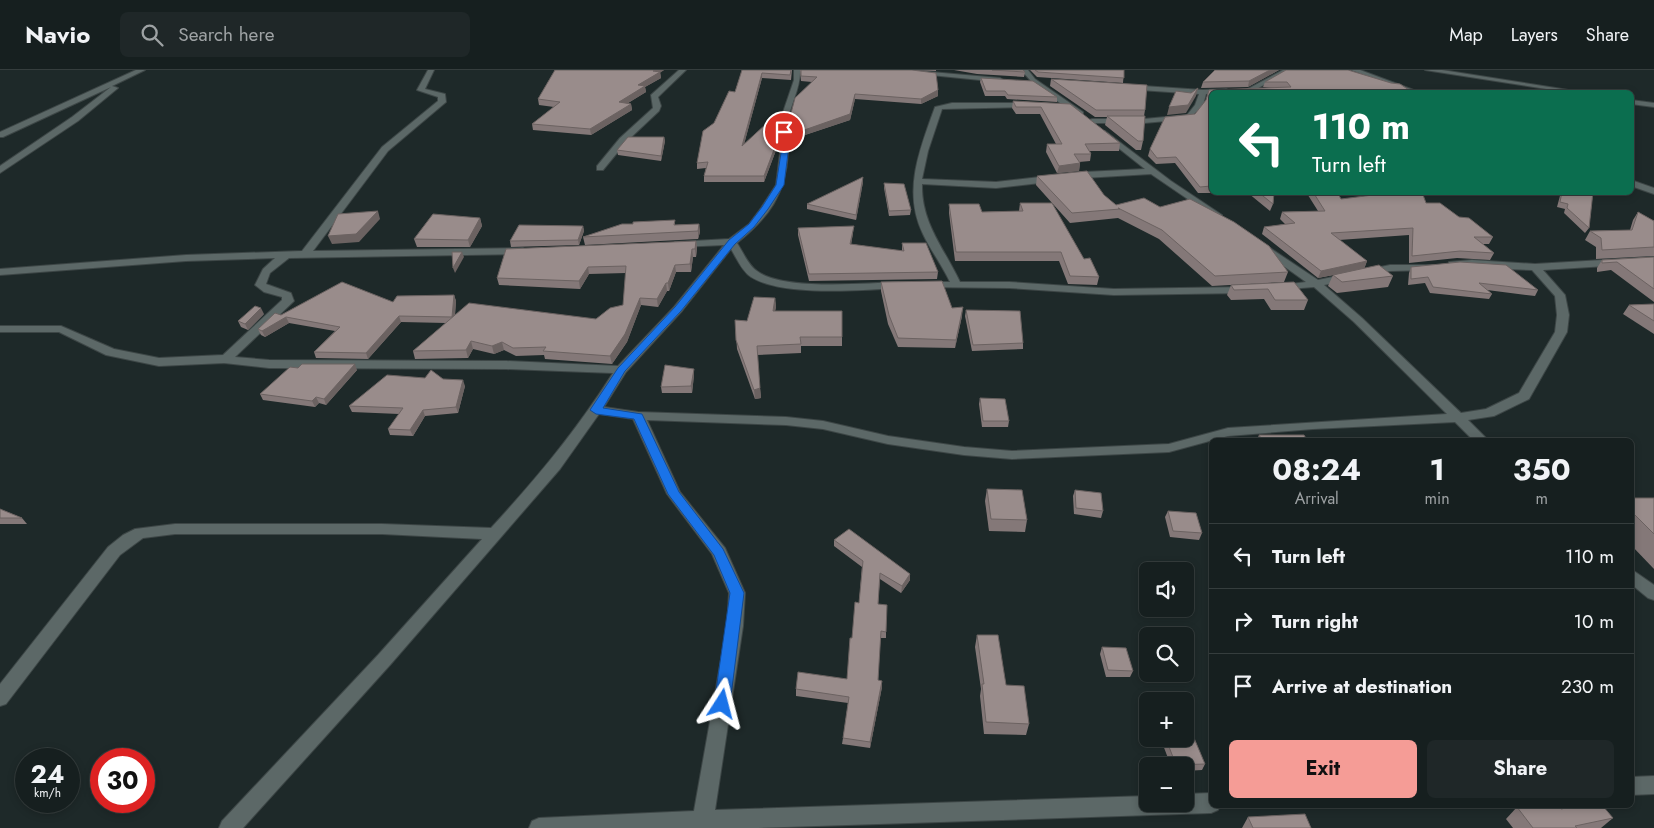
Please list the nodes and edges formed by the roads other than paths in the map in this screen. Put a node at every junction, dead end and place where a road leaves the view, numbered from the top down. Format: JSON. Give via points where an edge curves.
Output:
{"nodes":[{"id":1,"x":142,"y":70,"type":"edge"},
{"id":2,"x":431,"y":70,"type":"edge"},
{"id":3,"x":683,"y":70,"type":"edge"},
{"id":4,"x":797,"y":70,"type":"edge"},
{"id":5,"x":884,"y":70,"type":"edge"},
{"id":6,"x":1024,"y":70,"type":"edge"},
{"id":7,"x":1288,"y":70,"type":"edge"},
{"id":8,"x":1354,"y":70,"type":"edge"},
{"id":9,"x":1428,"y":70,"type":"edge"},
{"id":10,"x":121,"y":80,"type":"junction"},
{"id":11,"x":1008,"y":80,"type":"edge"},
{"id":12,"x":1033,"y":80,"type":"junction"},
{"id":13,"x":1021,"y":81,"type":"edge"},
{"id":14,"x":1047,"y":81,"type":"edge"},
{"id":15,"x":1123,"y":86,"type":"edge"},
{"id":16,"x":1248,"y":90,"type":"edge"},
{"id":17,"x":1410,"y":90,"type":"edge"},
{"id":18,"x":1563,"y":90,"type":"edge"},
{"id":19,"x":1203,"y":92,"type":"junction"},
{"id":20,"x":1209,"y":92,"type":"edge"},
{"id":21,"x":1634,"y":102,"type":"edge"},
{"id":22,"x":1654,"y":105,"type":"edge"},
{"id":23,"x":1070,"y":107,"type":"junction"},
{"id":24,"x":1092,"y":121,"type":"junction"},
{"id":25,"x":0,"y":135,"type":"edge"},
{"id":26,"x":600,"y":168,"type":"dead end"},
{"id":27,"x":0,"y":170,"type":"edge"},
{"id":28,"x":1154,"y":170,"type":"junction"},
{"id":29,"x":917,"y":181,"type":"junction"},
{"id":30,"x":1634,"y":183,"type":"edge"},
{"id":31,"x":1654,"y":191,"type":"edge"},
{"id":32,"x":1224,"y":219,"type":"edge"},
{"id":33,"x":1254,"y":240,"type":"edge"},
{"id":34,"x":732,"y":242,"type":"junction"},
{"id":35,"x":671,"y":244,"type":"edge"},
{"id":36,"x":530,"y":251,"type":"edge"},
{"id":37,"x":306,"y":253,"type":"junction"},
{"id":38,"x":287,"y":254,"type":"junction"},
{"id":39,"x":1654,"y":260,"type":"edge"},
{"id":40,"x":1535,"y":267,"type":"junction"},
{"id":41,"x":0,"y":272,"type":"edge"},
{"id":42,"x":956,"y":284,"type":"junction"},
{"id":43,"x":1316,"y":284,"type":"junction"},
{"id":44,"x":0,"y":328,"type":"edge"},
{"id":45,"x":226,"y":359,"type":"junction"},
{"id":46,"x":621,"y":370,"type":"junction"},
{"id":47,"x":596,"y":410,"type":"junction"},
{"id":48,"x":638,"y":416,"type":"junction"},
{"id":49,"x":1456,"y":418,"type":"junction"},
{"id":50,"x":1478,"y":438,"type":"edge"},
{"id":51,"x":495,"y":534,"type":"junction"},
{"id":52,"x":1634,"y":578,"type":"edge"},
{"id":53,"x":1654,"y":594,"type":"edge"},
{"id":54,"x":0,"y":698,"type":"edge"},
{"id":55,"x":1654,"y":785,"type":"edge"},
{"id":56,"x":1634,"y":786,"type":"edge"},
{"id":57,"x":1209,"y":803,"type":"edge"},
{"id":58,"x":702,"y":820,"type":"junction"},
{"id":59,"x":229,"y":828,"type":"edge"},
{"id":60,"x":539,"y":828,"type":"edge"}],
"edges":[{"from":1,"to":10,"type":"street"},
{"from":2,"to":37,"type":"street","via":[[421,90],[442,96],[442,102],[385,149]]},
{"from":3,"to":26,"type":"street","via":[[654,96],[656,109],[623,140]]},
{"from":4,"to":34,"type":"street","via":[[784,121],[780,185],[752,226]]},
{"from":5,"to":11,"type":"street"},
{"from":6,"to":12,"type":"street"},
{"from":7,"to":16,"type":"street"},
{"from":8,"to":17,"type":"street"},
{"from":9,"to":18,"type":"street"},
{"from":10,"to":25,"type":"street"},
{"from":10,"to":27,"type":"street","via":[[110,93]]},
{"from":12,"to":13,"type":"street"},
{"from":12,"to":14,"type":"street"},
{"from":12,"to":23,"type":"street"},
{"from":15,"to":19,"type":"street"},
{"from":19,"to":20,"type":"street"},
{"from":19,"to":24,"type":"street","via":[[1189,117]]},
{"from":21,"to":22,"type":"street"},
{"from":23,"to":24,"type":"street"},
{"from":23,"to":29,"type":"street","via":[[952,105],[939,108]]},
{"from":24,"to":28,"type":"street"},
{"from":28,"to":29,"type":"street","via":[[996,185]]},
{"from":28,"to":32,"type":"street","via":[[1168,183]]},
{"from":29,"to":42,"type":"street","via":[[915,198],[924,227]]},
{"from":30,"to":31,"type":"street"},
{"from":33,"to":43,"type":"street"},
{"from":34,"to":35,"type":"street"},
{"from":34,"to":42,"type":"street","via":[[754,275],[771,281],[822,287]]},
{"from":34,"to":46,"type":"street","via":[[678,309]]},
{"from":36,"to":37,"type":"street"},
{"from":37,"to":38,"type":"street"},
{"from":38,"to":41,"type":"street","via":[[156,259]]},
{"from":38,"to":45,"type":"street","via":[[267,270],[260,285],[287,295],[288,301]]},
{"from":39,"to":40,"type":"street"},
{"from":40,"to":43,"type":"street","via":[[1472,263],[1440,265],[1382,270]]},
{"from":40,"to":49,"type":"street","via":[[1560,295],[1561,332],[1524,396],[1490,413]]},
{"from":42,"to":43,"type":"street","via":[[1114,292],[1262,289]]},
{"from":43,"to":49,"type":"street","via":[[1358,320]]},
{"from":44,"to":45,"type":"street","via":[[61,329],[110,352],[159,362]]},
{"from":45,"to":46,"type":"street","via":[[269,364],[506,365]]},
{"from":46,"to":47,"type":"street"},
{"from":47,"to":48,"type":"street"},
{"from":47,"to":51,"type":"street","via":[[555,466]]},
{"from":48,"to":49,"type":"street","via":[[795,422],[964,452],[1012,455],[1169,448],[1228,432],[1313,424]]},
{"from":48,"to":58,"type":"street","via":[[674,494],[719,552],[737,593],[735,626]]},
{"from":49,"to":50,"type":"street"},
{"from":51,"to":54,"type":"street","via":[[283,528],[175,529],[140,533],[128,538],[114,551]]},
{"from":51,"to":59,"type":"street","via":[[391,653]]},
{"from":52,"to":53,"type":"street"},
{"from":55,"to":56,"type":"street"},
{"from":57,"to":58,"type":"street"},
{"from":58,"to":60,"type":"street"}]}
